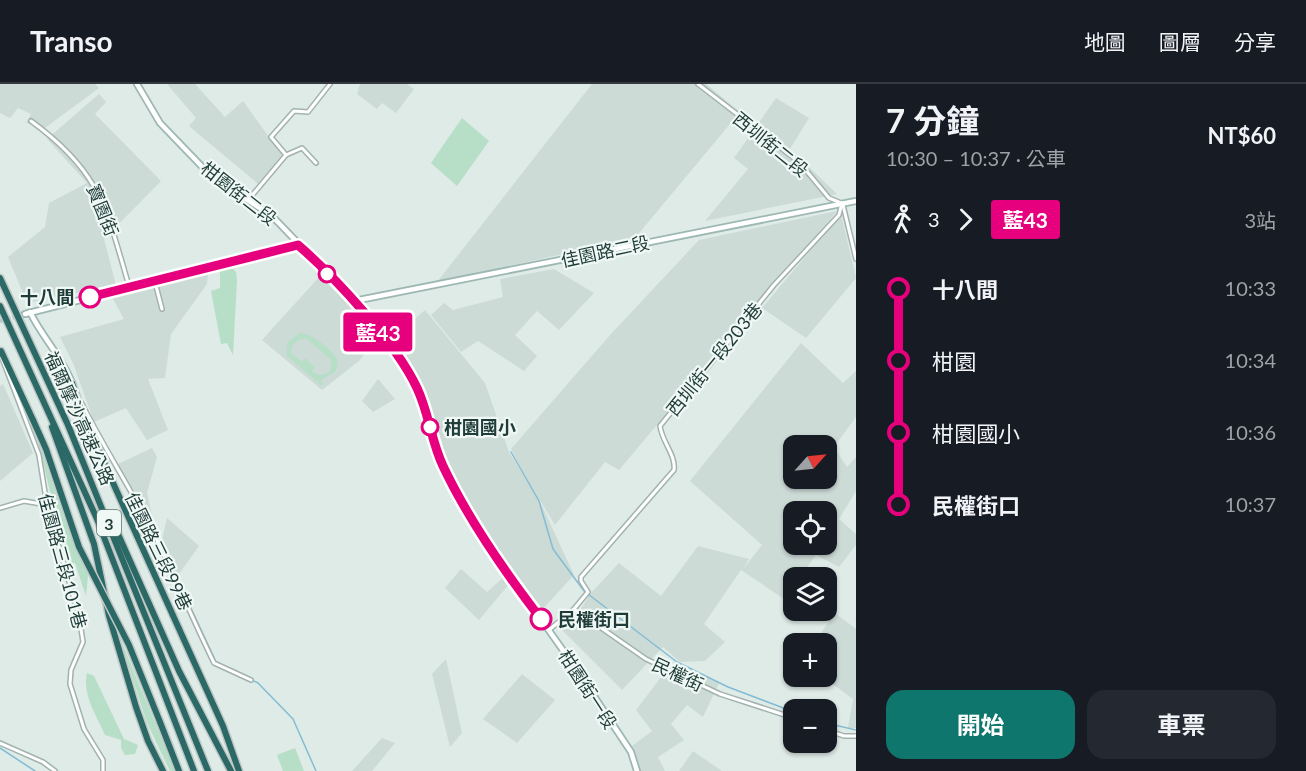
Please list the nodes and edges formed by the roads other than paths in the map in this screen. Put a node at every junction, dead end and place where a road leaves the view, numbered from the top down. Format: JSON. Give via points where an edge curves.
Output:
{"nodes":[{"id":1,"x":137,"y":84,"type":"edge"},
{"id":2,"x":330,"y":84,"type":"edge"},
{"id":3,"x":698,"y":84,"type":"edge"},
{"id":4,"x":31,"y":121,"type":"dead end"},
{"id":5,"x":286,"y":155,"type":"junction"},
{"id":6,"x":316,"y":163,"type":"dead end"},
{"id":7,"x":249,"y":199,"type":"junction"},
{"id":8,"x":856,"y":201,"type":"edge"},
{"id":9,"x":842,"y":204,"type":"junction"},
{"id":10,"x":298,"y":245,"type":"junction"},
{"id":11,"x":856,"y":259,"type":"edge"},
{"id":12,"x":0,"y":278,"type":"edge"},
{"id":13,"x":154,"y":281,"type":"junction"},
{"id":14,"x":129,"y":286,"type":"junction"},
{"id":15,"x":354,"y":302,"type":"junction"},
{"id":16,"x":0,"y":306,"type":"edge"},
{"id":17,"x":162,"y":309,"type":"dead end"},
{"id":18,"x":0,"y":349,"type":"edge"},
{"id":19,"x":33,"y":378,"type":"junction"},
{"id":20,"x":72,"y":383,"type":"junction"},
{"id":21,"x":68,"y":425,"type":"junction"},
{"id":22,"x":47,"y":505,"type":"junction"},
{"id":23,"x":0,"y":508,"type":"edge"},
{"id":24,"x":574,"y":609,"type":"junction"},
{"id":25,"x":549,"y":630,"type":"junction"},
{"id":26,"x":251,"y":680,"type":"dead end"},
{"id":27,"x":783,"y":714,"type":"edge"},
{"id":28,"x":837,"y":734,"type":"edge"},
{"id":29,"x":856,"y":736,"type":"edge"},
{"id":30,"x":0,"y":743,"type":"edge"},
{"id":31,"x":55,"y":771,"type":"edge"},
{"id":32,"x":103,"y":771,"type":"edge"},
{"id":33,"x":163,"y":771,"type":"edge"},
{"id":34,"x":179,"y":771,"type":"edge"},
{"id":35,"x":194,"y":771,"type":"edge"},
{"id":36,"x":208,"y":771,"type":"edge"},
{"id":37,"x":231,"y":771,"type":"edge"},
{"id":38,"x":239,"y":771,"type":"edge"},
{"id":39,"x":637,"y":771,"type":"edge"}],
"edges":[{"from":1,"to":7,"type":"street","name":"柑園街二段","via":[[160,123],[212,176]]},
{"from":2,"to":5,"type":"street","via":[[308,112],[294,111],[271,137]]},
{"from":3,"to":9,"type":"street","name":"西圳街二段","via":[[799,162],[829,198]]},
{"from":4,"to":14,"type":"street","name":"寶園街","via":[[66,148],[100,195]]},
{"from":5,"to":6,"type":"street","via":[[302,148]]},
{"from":5,"to":7,"type":"street"},
{"from":7,"to":10,"type":"street","name":"柑園街二段","via":[[272,216]]},
{"from":8,"to":9,"type":"street","name":"佳園路二段"},
{"from":9,"to":11,"type":"street"},
{"from":9,"to":15,"type":"street","name":"佳園路二段"},
{"from":9,"to":24,"type":"street","name":"西圳街一段203巷","via":[[839,215],[774,285],[660,426],[674,460],[674,471],[581,577],[588,592]]},
{"from":10,"to":13,"type":"street"},
{"from":10,"to":15,"type":"street","name":"柑園街二段"},
{"from":12,"to":21,"type":"highway","name":"福爾摩沙高速公路","number":"3"},
{"from":13,"to":14,"type":"street"},
{"from":13,"to":17,"type":"street"},
{"from":14,"to":20,"type":"street","name":"佳園路三段99巷","via":[[27,313],[66,366]]},
{"from":15,"to":25,"type":"street","name":"柑園街一段","via":[[416,386],[442,465],[482,536]]},
{"from":16,"to":19,"type":"highway","name":"福爾摩沙高速公路","number":"3"},
{"from":18,"to":22,"type":"street","name":"佳園路三段101巷","via":[[39,455]]},
{"from":18,"to":34,"type":"highway","bridge":true,"via":[[46,449],[79,547],[129,645]]},
{"from":19,"to":33,"type":"highway","via":[[94,544],[123,666],[148,741]]},
{"from":19,"to":35,"type":"highway","name":"福爾摩沙高速公路","number":"3","via":[[97,519]]},
{"from":20,"to":26,"type":"street","name":"佳園路三段99巷","via":[[104,450],[153,533],[214,663]]},
{"from":20,"to":38,"type":"highway","via":[[85,421],[223,726]]},
{"from":21,"to":36,"type":"highway","name":"福爾摩沙高速公路","number":"3"},
{"from":21,"to":37,"type":"highway","via":[[179,671]]},
{"from":22,"to":23,"type":"street","via":[[24,501]]},
{"from":22,"to":32,"type":"street","name":"佳園路三段101巷","via":[[84,634],[69,676],[72,693],[84,729],[103,760]]},
{"from":24,"to":25,"type":"street","name":"西圳街一段203巷"},
{"from":24,"to":27,"type":"street","name":"民權街","via":[[646,659],[720,693]]},
{"from":25,"to":39,"type":"street","name":"柑園街一段","via":[[631,752]]},
{"from":28,"to":29,"type":"street"},
{"from":30,"to":31,"type":"street"}]}
